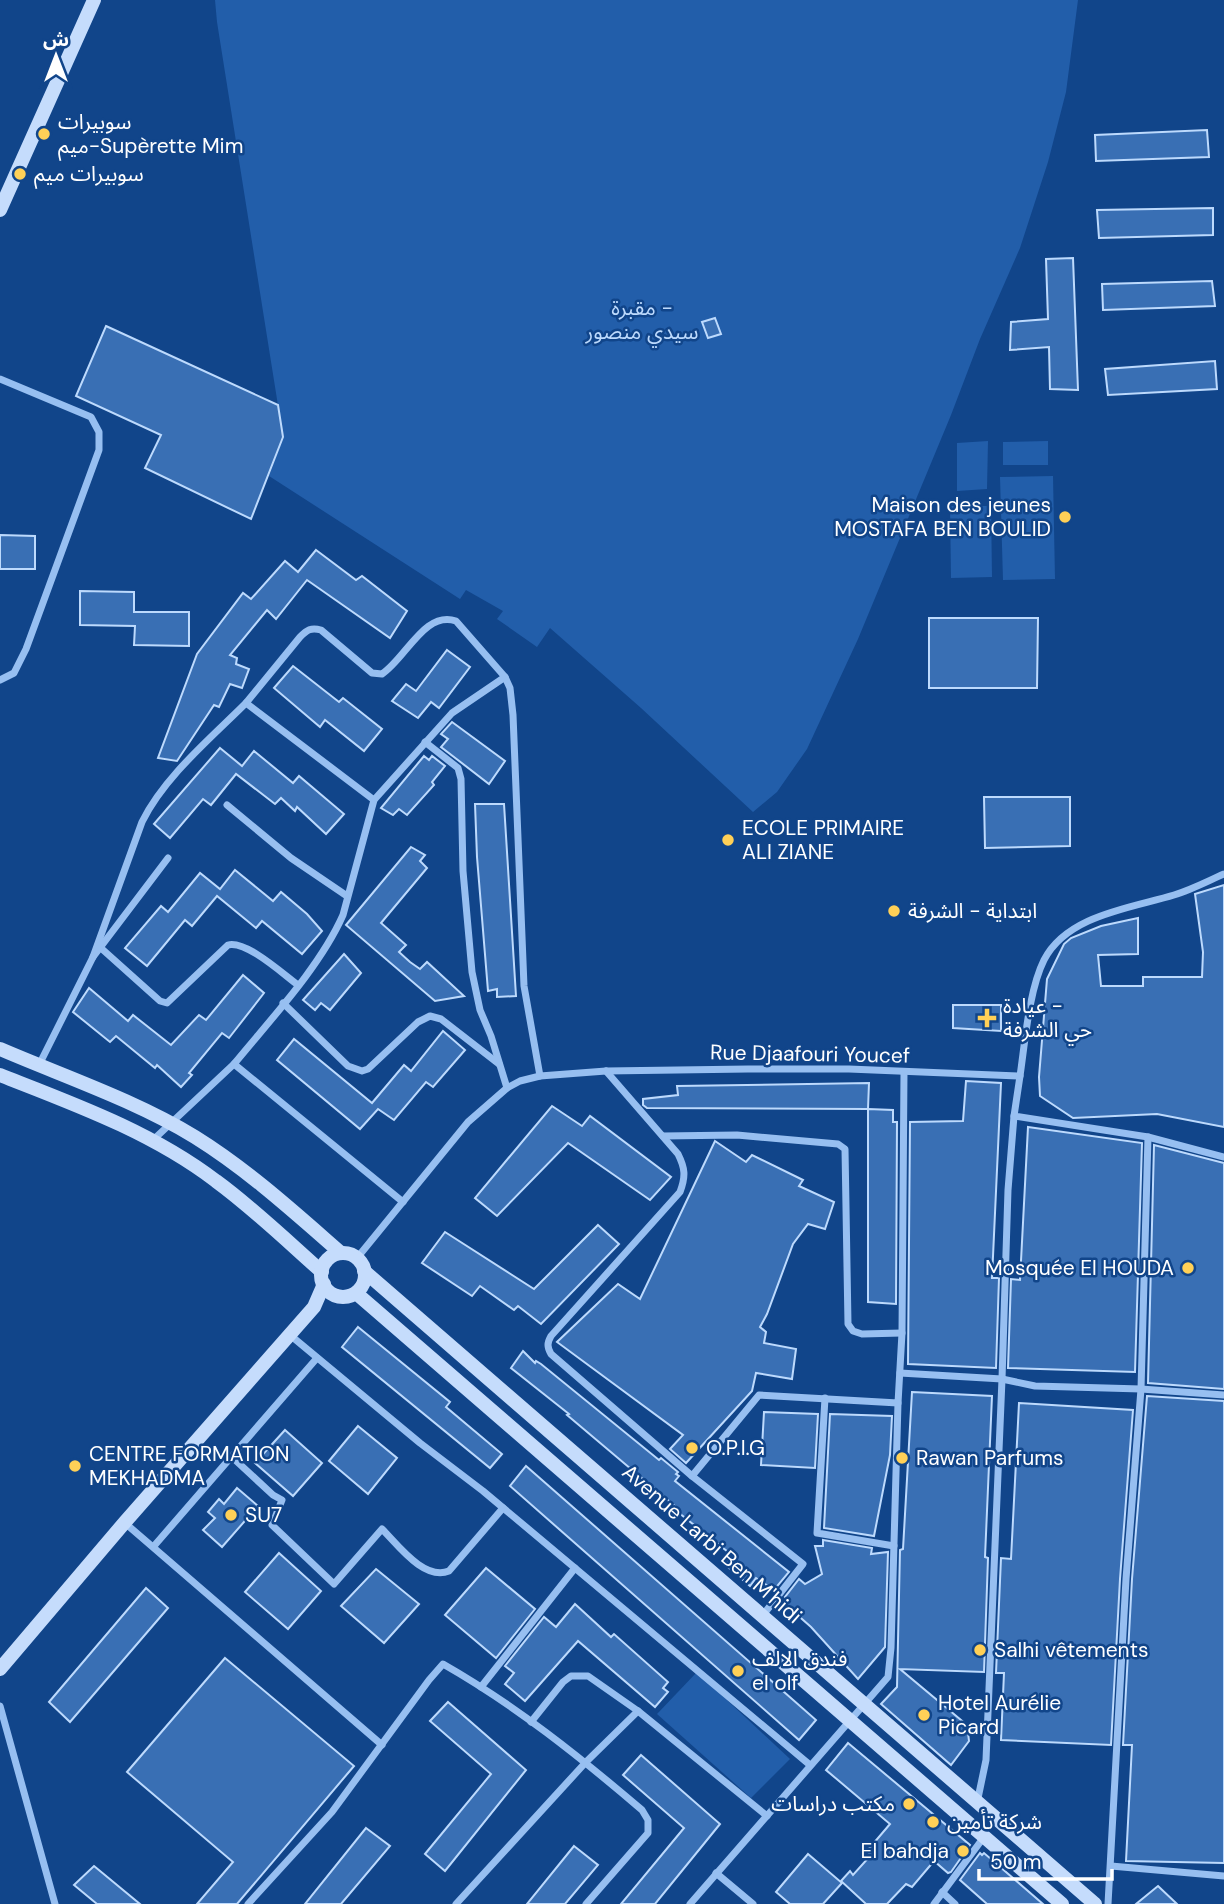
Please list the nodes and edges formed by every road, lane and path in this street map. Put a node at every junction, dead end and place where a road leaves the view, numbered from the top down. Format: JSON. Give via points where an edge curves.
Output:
{"nodes":[{"id":1,"x":94,"y":0,"type":"edge"},
{"id":2,"x":0,"y":210,"type":"edge"},
{"id":3,"x":0,"y":379,"type":"edge"},
{"id":4,"x":505,"y":677,"type":"junction"},
{"id":5,"x":0,"y":680,"type":"edge"},
{"id":6,"x":246,"y":703,"type":"junction"},
{"id":7,"x":425,"y":742,"type":"junction"},
{"id":8,"x":373,"y":800,"type":"junction"},
{"id":9,"x":227,"y":805,"type":"dead end"},
{"id":10,"x":168,"y":858,"type":"dead end"},
{"id":11,"x":1224,"y":874,"type":"edge"},
{"id":12,"x":347,"y":896,"type":"junction"},
{"id":13,"x":102,"y":948,"type":"junction"},
{"id":14,"x":93,"y":957,"type":"junction"},
{"id":15,"x":298,"y":985,"type":"junction"},
{"id":16,"x":283,"y":1003,"type":"junction"},
{"id":17,"x":0,"y":1049,"type":"edge"},
{"id":18,"x":234,"y":1064,"type":"junction"},
{"id":19,"x":39,"y":1065,"type":"junction"},
{"id":20,"x":500,"y":1065,"type":"junction"},
{"id":21,"x":606,"y":1071,"type":"junction"},
{"id":22,"x":904,"y":1072,"type":"junction"},
{"id":23,"x":0,"y":1075,"type":"edge"},
{"id":24,"x":540,"y":1076,"type":"junction"},
{"id":25,"x":1020,"y":1076,"type":"junction"},
{"id":26,"x":507,"y":1088,"type":"junction"},
{"id":27,"x":1014,"y":1116,"type":"junction"},
{"id":28,"x":170,"y":1124,"type":"junction"},
{"id":29,"x":663,"y":1136,"type":"junction"},
{"id":30,"x":1148,"y":1137,"type":"junction"},
{"id":31,"x":152,"y":1141,"type":"junction"},
{"id":32,"x":1224,"y":1157,"type":"edge"},
{"id":33,"x":403,"y":1202,"type":"junction"},
{"id":34,"x":341,"y":1254,"type":"junction"},
{"id":35,"x":361,"y":1265,"type":"junction"},
{"id":36,"x":323,"y":1278,"type":"junction"},
{"id":37,"x":353,"y":1294,"type":"junction"},
{"id":38,"x":314,"y":1307,"type":"junction"},
{"id":39,"x":902,"y":1333,"type":"junction"},
{"id":40,"x":289,"y":1335,"type":"junction"},
{"id":41,"x":317,"y":1358,"type":"junction"},
{"id":42,"x":900,"y":1373,"type":"junction"},
{"id":43,"x":1002,"y":1379,"type":"junction"},
{"id":44,"x":1141,"y":1389,"type":"junction"},
{"id":45,"x":1224,"y":1395,"type":"edge"},
{"id":46,"x":825,"y":1398,"type":"junction"},
{"id":47,"x":898,"y":1403,"type":"junction"},
{"id":48,"x":232,"y":1457,"type":"junction"},
{"id":49,"x":692,"y":1476,"type":"junction"},
{"id":50,"x":503,"y":1508,"type":"junction"},
{"id":51,"x":125,"y":1522,"type":"junction"},
{"id":52,"x":154,"y":1546,"type":"junction"},
{"id":53,"x":894,"y":1546,"type":"junction"},
{"id":54,"x":575,"y":1568,"type":"junction"},
{"id":55,"x":763,"y":1615,"type":"junction"},
{"id":56,"x":0,"y":1669,"type":"edge"},
{"id":57,"x":481,"y":1687,"type":"junction"},
{"id":58,"x":863,"y":1703,"type":"junction"},
{"id":59,"x":0,"y":1706,"type":"edge"},
{"id":60,"x":638,"y":1711,"type":"junction"},
{"id":61,"x":849,"y":1720,"type":"junction"},
{"id":62,"x":530,"y":1722,"type":"junction"},
{"id":63,"x":382,"y":1745,"type":"junction"},
{"id":64,"x":586,"y":1762,"type":"junction"},
{"id":65,"x":810,"y":1765,"type":"junction"},
{"id":66,"x":977,"y":1802,"type":"junction"},
{"id":67,"x":767,"y":1815,"type":"junction"},
{"id":68,"x":984,"y":1837,"type":"junction"},
{"id":69,"x":1111,"y":1866,"type":"junction"},
{"id":70,"x":716,"y":1873,"type":"junction"},
{"id":71,"x":1224,"y":1876,"type":"edge"},
{"id":72,"x":942,"y":1892,"type":"junction"},
{"id":73,"x":55,"y":1904,"type":"edge"},
{"id":74,"x":248,"y":1904,"type":"edge"},
{"id":75,"x":456,"y":1904,"type":"edge"},
{"id":76,"x":586,"y":1904,"type":"edge"},
{"id":77,"x":690,"y":1904,"type":"edge"},
{"id":78,"x":753,"y":1904,"type":"edge"},
{"id":79,"x":934,"y":1904,"type":"edge"},
{"id":80,"x":955,"y":1904,"type":"edge"},
{"id":81,"x":1062,"y":1904,"type":"edge"},
{"id":82,"x":1095,"y":1904,"type":"edge"},
{"id":83,"x":1108,"y":1904,"type":"edge"}],
"edges":[{"from":1,"to":2,"type":"main road"},
{"from":3,"to":5,"type":"street","via":[[91,417],[99,432],[99,450],[26,649],[14,673]]},
{"from":4,"to":6,"type":"street","via":[[456,621],[446,617],[430,624],[382,674],[372,673],[314,628],[300,637]]},
{"from":4,"to":7,"type":"street","via":[[452,713]]},
{"from":4,"to":24,"type":"street","via":[[513,708],[524,986]]},
{"from":6,"to":8,"type":"street"},
{"from":6,"to":14,"type":"street","via":[[150,804]]},
{"from":7,"to":8,"type":"street"},
{"from":7,"to":20,"type":"street","via":[[458,768],[461,779],[472,972]]},
{"from":8,"to":12,"type":"street"},
{"from":9,"to":12,"type":"street","via":[[291,858]]},
{"from":10,"to":13,"type":"street"},
{"from":11,"to":25,"type":"street","via":[[1178,894],[1116,911],[1064,935],[1037,979]]},
{"from":12,"to":15,"type":"street","via":[[337,928]]},
{"from":13,"to":14,"type":"street"},
{"from":13,"to":15,"type":"street","via":[[167,1003],[235,943]]},
{"from":14,"to":19,"type":"street"},
{"from":15,"to":16,"type":"street"},
{"from":16,"to":18,"type":"street"},
{"from":16,"to":20,"type":"street","via":[[355,1070],[368,1069],[430,1016],[441,1019]]},
{"from":17,"to":19,"type":"main road"},
{"from":18,"to":28,"type":"street"},
{"from":18,"to":33,"type":"street"},
{"from":19,"to":28,"type":"main road"},
{"from":20,"to":26,"type":"street"},
{"from":21,"to":22,"type":"street","name":"Rue Djaafouri Youcef"},
{"from":21,"to":24,"type":"street","name":"Rue Djaafouri Youcef"},
{"from":21,"to":29,"type":"street"},
{"from":22,"to":25,"type":"street","name":"Rue Djaafouri Youcef"},
{"from":22,"to":39,"type":"street"},
{"from":23,"to":31,"type":"main road"},
{"from":24,"to":26,"type":"street","name":"Rue Djaafouri Youcef"},
{"from":25,"to":27,"type":"street"},
{"from":26,"to":33,"type":"street","name":"Rue Djaafouri Youcef","via":[[468,1122]]},
{"from":27,"to":30,"type":"street"},
{"from":27,"to":43,"type":"street"},
{"from":28,"to":31,"type":"street"},
{"from":28,"to":34,"type":"main road","via":[[241,1169]]},
{"from":29,"to":39,"type":"street","via":[[737,1135],[842,1146],[849,1324],[862,1334]]},
{"from":29,"to":49,"type":"street","via":[[684,1166],[680,1192],[547,1342],[551,1354]]},
{"from":30,"to":32,"type":"street"},
{"from":30,"to":44,"type":"street"},
{"from":31,"to":36,"type":"main road","via":[[217,1181]]},
{"from":33,"to":35,"type":"street","name":"Rue Djaafouri Youcef"},
{"from":34,"to":35,"type":"main road"},
{"from":34,"to":36,"type":"main road","via":[[328,1260]]},
{"from":35,"to":37,"type":"main road","via":[[364,1281]]},
{"from":35,"to":55,"type":"main road","name":"Avenue Larbi Ben M'hidi"},
{"from":36,"to":37,"type":"main road","via":[[335,1295]]},
{"from":36,"to":38,"type":"main road"},
{"from":37,"to":38,"type":"main road"},
{"from":37,"to":61,"type":"main road","name":"Avenue Larbi Ben M'hidi"},
{"from":38,"to":40,"type":"main road"},
{"from":39,"to":42,"type":"street"},
{"from":40,"to":41,"type":"street"},
{"from":40,"to":51,"type":"main road"},
{"from":41,"to":48,"type":"street"},
{"from":41,"to":50,"type":"street"},
{"from":42,"to":43,"type":"street"},
{"from":42,"to":47,"type":"street"},
{"from":43,"to":44,"type":"street","via":[[1035,1386]]},
{"from":43,"to":66,"type":"street","via":[[986,1760]]},
{"from":44,"to":45,"type":"street"},
{"from":44,"to":69,"type":"street"},
{"from":46,"to":47,"type":"street"},
{"from":46,"to":49,"type":"street","via":[[759,1395]]},
{"from":46,"to":53,"type":"street","via":[[817,1533]]},
{"from":47,"to":53,"type":"street"},
{"from":48,"to":50,"type":"street","via":[[282,1500],[272,1525],[334,1584],[382,1529],[425,1569],[437,1574],[449,1571]]},
{"from":48,"to":52,"type":"street"},
{"from":49,"to":55,"type":"street","via":[[803,1564]]},
{"from":50,"to":54,"type":"street"},
{"from":51,"to":52,"type":"street"},
{"from":51,"to":56,"type":"main road"},
{"from":52,"to":63,"type":"street"},
{"from":53,"to":58,"type":"street","via":[[888,1677]]},
{"from":54,"to":57,"type":"street"},
{"from":54,"to":65,"type":"street"},
{"from":55,"to":58,"type":"main road","name":"Avenue Larbi Ben M'hidi"},
{"from":57,"to":62,"type":"street"},
{"from":57,"to":63,"type":"street","via":[[443,1664]]},
{"from":58,"to":61,"type":"street"},
{"from":58,"to":66,"type":"main road","name":"Avenue Larbi Ben M'hidi"},
{"from":59,"to":73,"type":"street"},
{"from":60,"to":62,"type":"street","via":[[580,1675],[563,1682]]},
{"from":60,"to":64,"type":"street"},
{"from":60,"to":67,"type":"street"},
{"from":61,"to":65,"type":"street"},
{"from":61,"to":68,"type":"main road","name":"Avenue Larbi Ben M'hidi"},
{"from":62,"to":64,"type":"street"},
{"from":63,"to":74,"type":"street","via":[[332,1812]]},
{"from":64,"to":75,"type":"street"},
{"from":64,"to":76,"type":"street","via":[[642,1811],[649,1827]]},
{"from":65,"to":67,"type":"street"},
{"from":66,"to":82,"type":"main road","name":"Avenue Larbi Ben M'hidi"},
{"from":67,"to":70,"type":"street"},
{"from":68,"to":72,"type":"street"},
{"from":68,"to":81,"type":"main road","name":"Avenue Larbi Ben M'hidi"},
{"from":69,"to":71,"type":"street"},
{"from":69,"to":83,"type":"street"},
{"from":70,"to":77,"type":"street"},
{"from":70,"to":78,"type":"street"},
{"from":72,"to":79,"type":"street"},
{"from":72,"to":80,"type":"street"}]}
